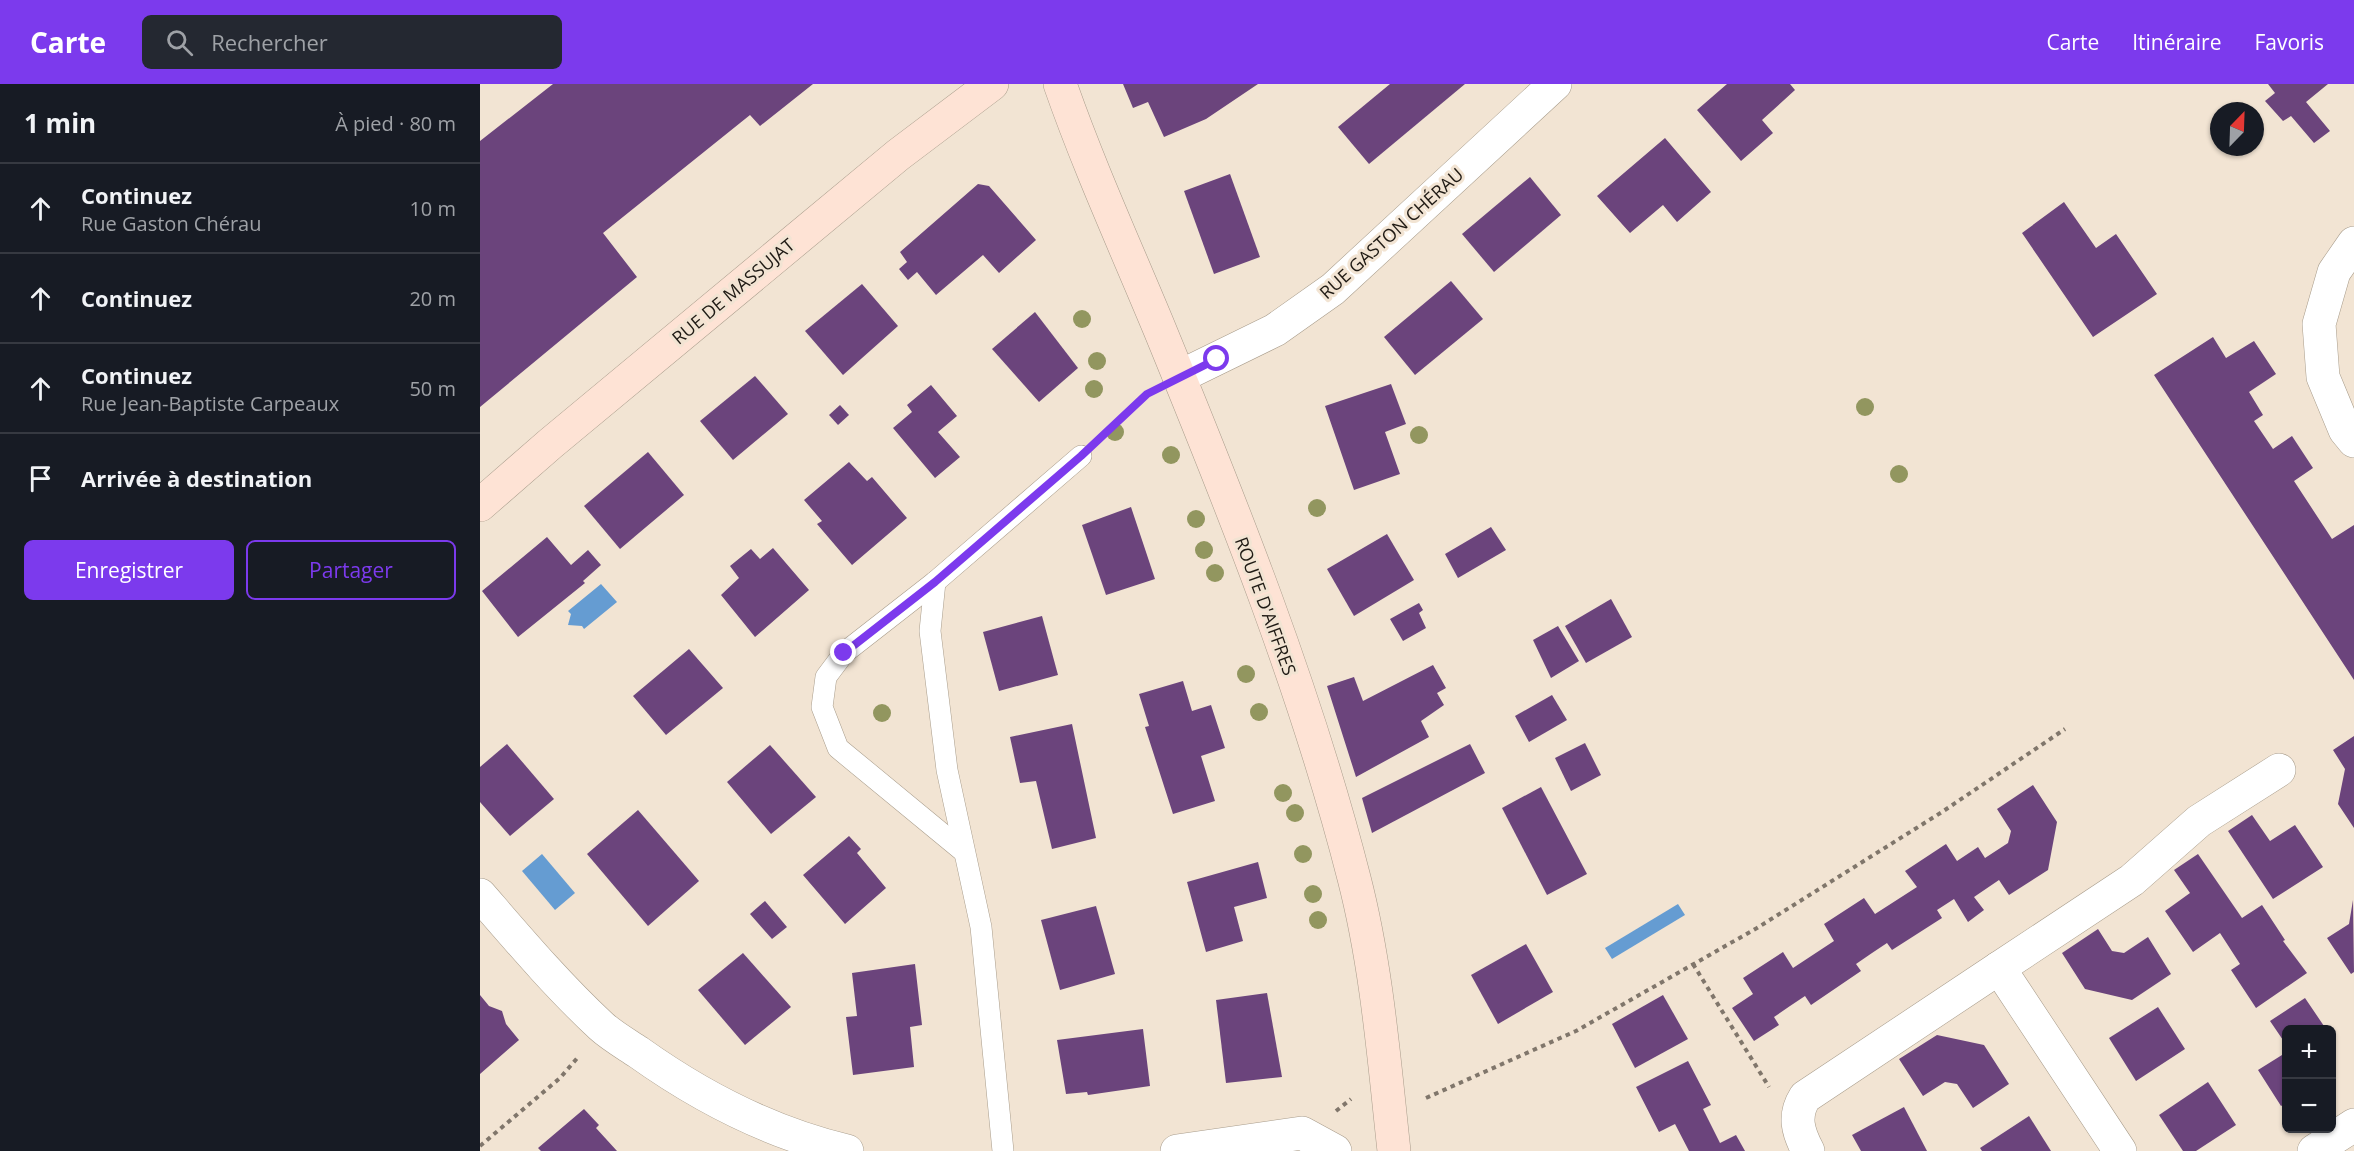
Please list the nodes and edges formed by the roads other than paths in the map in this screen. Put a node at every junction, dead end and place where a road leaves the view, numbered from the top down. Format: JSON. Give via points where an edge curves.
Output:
{"nodes":[{"id":1,"x":992,"y":84,"type":"edge"},
{"id":2,"x":1060,"y":84,"type":"edge"},
{"id":3,"x":1555,"y":84,"type":"edge"},
{"id":4,"x":2354,"y":243,"type":"edge"},
{"id":5,"x":1179,"y":377,"type":"junction"},
{"id":6,"x":2354,"y":441,"type":"edge"},
{"id":7,"x":1081,"y":456,"type":"road end"},
{"id":8,"x":480,"y":506,"type":"edge"},
{"id":9,"x":935,"y":582,"type":"junction"},
{"id":10,"x":2279,"y":770,"type":"dead end"},
{"id":11,"x":963,"y":850,"type":"junction"},
{"id":12,"x":480,"y":895,"type":"edge"},
{"id":13,"x":2000,"y":968,"type":"junction"},
{"id":14,"x":2354,"y":1125,"type":"edge"},
{"id":15,"x":847,"y":1151,"type":"edge"},
{"id":16,"x":1004,"y":1151,"type":"edge"},
{"id":17,"x":1177,"y":1151,"type":"edge"},
{"id":18,"x":1335,"y":1151,"type":"edge"},
{"id":19,"x":1394,"y":1151,"type":"edge"},
{"id":20,"x":1808,"y":1151,"type":"edge"},
{"id":21,"x":2120,"y":1151,"type":"edge"},
{"id":22,"x":2314,"y":1151,"type":"edge"}],
"edges":[{"from":1,"to":8,"type":"main road","name":"RUE DE MASSUJAT","via":[[838,205]]},
{"from":2,"to":5,"type":"main road","name":"ROUTE D'AIFFRES"},
{"from":3,"to":5,"type":"street","name":"RUE GASTON CHÉRAU","via":[[1333,289],[1275,330]]},
{"from":4,"to":6,"type":"street","via":[[2334,272],[2319,324],[2323,377],[2345,430]]},
{"from":5,"to":19,"type":"main road","name":"ROUTE D'AIFFRES","via":[[1270,611],[1354,878],[1371,961]]},
{"from":7,"to":9,"type":"lane"},
{"from":9,"to":11,"type":"lane","via":[[930,631],[947,770]]},
{"from":9,"to":11,"type":"lane","via":[[844,653],[826,677],[822,707],[838,748]]},
{"from":10,"to":13,"type":"street","via":[[2199,821],[2132,880]]},
{"from":11,"to":16,"type":"lane","via":[[981,927]]},
{"from":12,"to":15,"type":"street","via":[[550,976],[603,1028],[719,1102],[777,1130]]},
{"from":13,"to":20,"type":"street","via":[[1804,1097],[1797,1110],[1801,1138]]},
{"from":13,"to":21,"type":"street"},
{"from":14,"to":22,"type":"street"},
{"from":17,"to":18,"type":"street","via":[[1302,1133]]}]}
